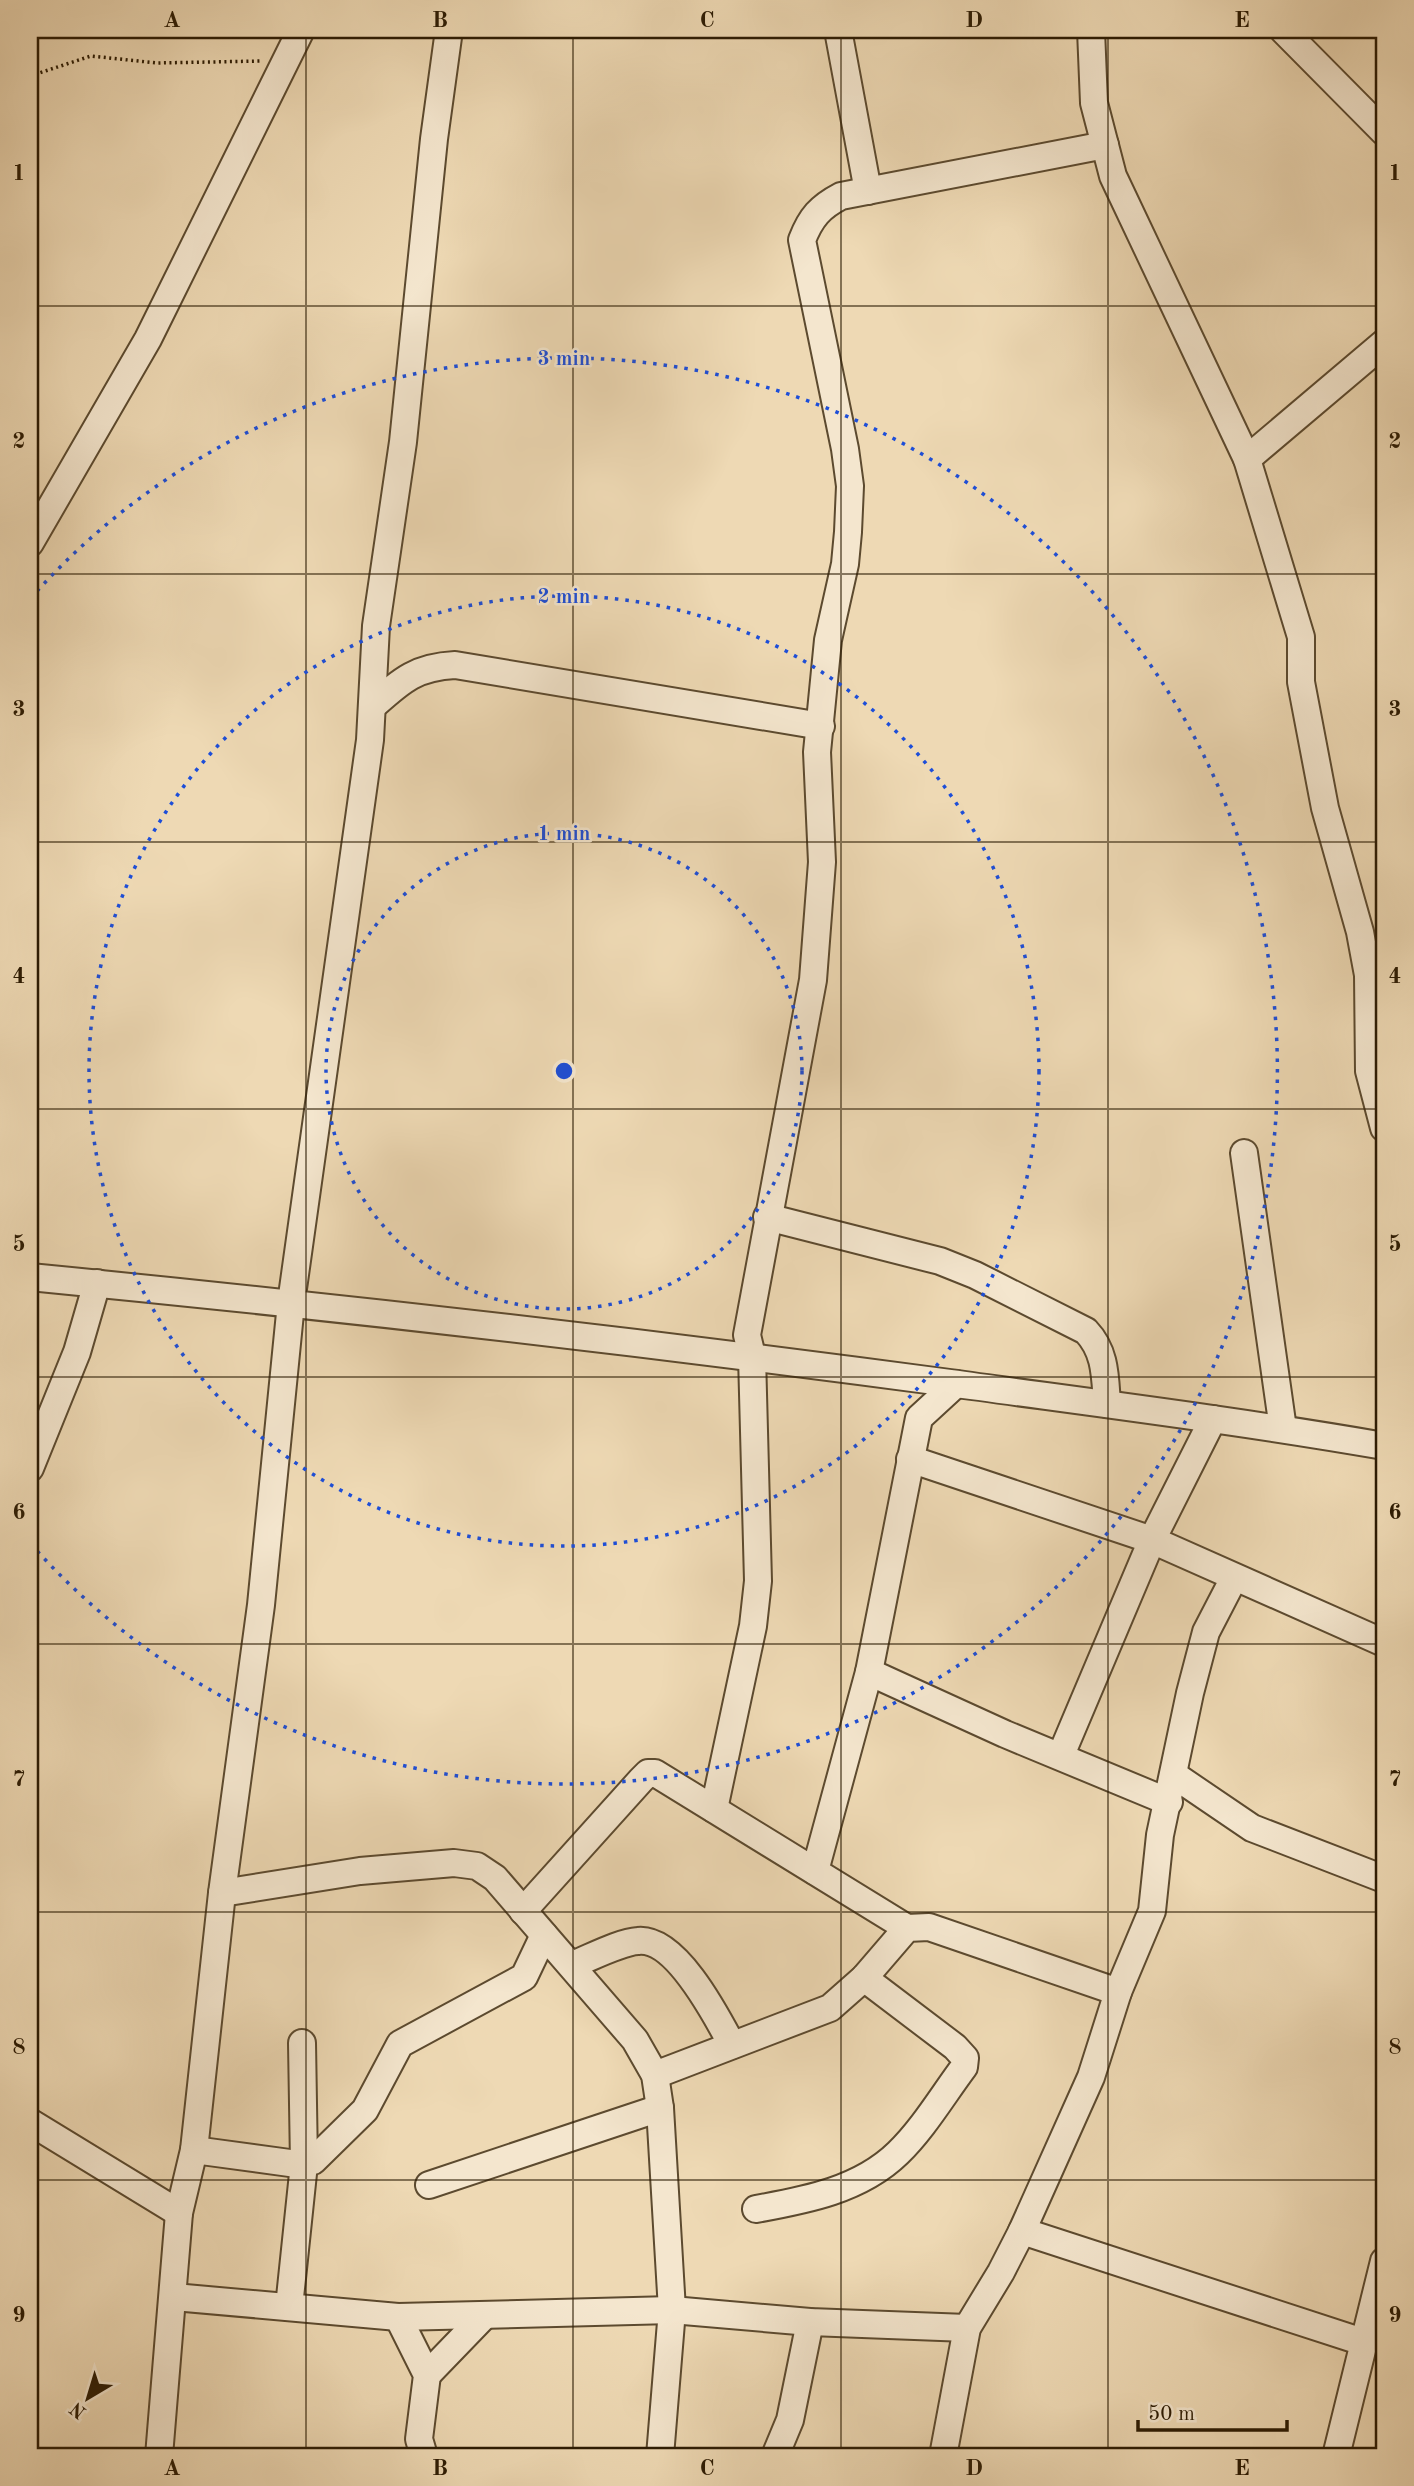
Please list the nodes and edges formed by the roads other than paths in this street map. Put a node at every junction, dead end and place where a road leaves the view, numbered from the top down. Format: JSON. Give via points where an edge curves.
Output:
{"nodes":[{"id":1,"x":301,"y":30,"type":"edge"},
{"id":2,"x":449,"y":30,"type":"edge"},
{"id":3,"x":838,"y":30,"type":"edge"},
{"id":4,"x":1091,"y":30,"type":"edge"},
{"id":5,"x":1283,"y":30,"type":"edge"},
{"id":6,"x":1384,"y":132,"type":"edge"},
{"id":7,"x":1105,"y":145,"type":"junction"},
{"id":8,"x":868,"y":191,"type":"junction"},
{"id":9,"x":1384,"y":343,"type":"edge"},
{"id":10,"x":1247,"y":458,"type":"junction"},
{"id":11,"x":30,"y":543,"type":"edge"},
{"id":12,"x":374,"y":705,"type":"junction"},
{"id":13,"x":821,"y":726,"type":"junction"},
{"id":14,"x":1384,"y":1128,"type":"edge"},
{"id":15,"x":1244,"y":1153,"type":"dead end"},
{"id":16,"x":767,"y":1217,"type":"junction"},
{"id":17,"x":30,"y":1277,"type":"edge"},
{"id":18,"x":97,"y":1283,"type":"junction"},
{"id":19,"x":291,"y":1303,"type":"junction"},
{"id":20,"x":752,"y":1356,"type":"junction"},
{"id":21,"x":896,"y":1376,"type":"junction"},
{"id":22,"x":956,"y":1384,"type":"junction"},
{"id":23,"x":1107,"y":1404,"type":"junction"},
{"id":24,"x":919,"y":1418,"type":"junction"},
{"id":25,"x":1213,"y":1419,"type":"junction"},
{"id":26,"x":1283,"y":1429,"type":"junction"},
{"id":27,"x":1384,"y":1446,"type":"edge"},
{"id":28,"x":910,"y":1459,"type":"junction"},
{"id":29,"x":30,"y":1468,"type":"edge"},
{"id":30,"x":1152,"y":1540,"type":"junction"},
{"id":31,"x":1234,"y":1578,"type":"junction"},
{"id":32,"x":1384,"y":1643,"type":"edge"},
{"id":33,"x":869,"y":1672,"type":"junction"},
{"id":34,"x":1061,"y":1755,"type":"junction"},
{"id":35,"x":1174,"y":1775,"type":"junction"},
{"id":36,"x":1169,"y":1802,"type":"junction"},
{"id":37,"x":714,"y":1809,"type":"junction"},
{"id":38,"x":815,"y":1871,"type":"junction"},
{"id":39,"x":1384,"y":1879,"type":"edge"},
{"id":40,"x":222,"y":1893,"type":"junction"},
{"id":41,"x":523,"y":1911,"type":"junction"},
{"id":42,"x":907,"y":1928,"type":"junction"},
{"id":43,"x":544,"y":1935,"type":"junction"},
{"id":44,"x":572,"y":1965,"type":"junction"},
{"id":45,"x":864,"y":1978,"type":"junction"},
{"id":46,"x":1118,"y":1992,"type":"junction"},
{"id":47,"x":302,"y":2043,"type":"dead end"},
{"id":48,"x":732,"y":2045,"type":"junction"},
{"id":49,"x":655,"y":2075,"type":"junction"},
{"id":50,"x":660,"y":2108,"type":"junction"},
{"id":51,"x":30,"y":2122,"type":"edge"},
{"id":52,"x":194,"y":2150,"type":"junction"},
{"id":53,"x":304,"y":2164,"type":"junction"},
{"id":54,"x":429,"y":2185,"type":"dead end"},
{"id":55,"x":755,"y":2209,"type":"dead end"},
{"id":56,"x":179,"y":2213,"type":"junction"},
{"id":57,"x":1022,"y":2231,"type":"junction"},
{"id":58,"x":1384,"y":2261,"type":"edge"},
{"id":59,"x":174,"y":2297,"type":"junction"},
{"id":60,"x":289,"y":2307,"type":"junction"},
{"id":61,"x":672,"y":2310,"type":"junction"},
{"id":62,"x":398,"y":2316,"type":"junction"},
{"id":63,"x":483,"y":2317,"type":"junction"},
{"id":64,"x":810,"y":2322,"type":"junction"},
{"id":65,"x":967,"y":2328,"type":"junction"},
{"id":66,"x":1363,"y":2342,"type":"junction"},
{"id":67,"x":427,"y":2375,"type":"junction"},
{"id":68,"x":417,"y":2450,"type":"edge"},
{"id":69,"x":159,"y":2456,"type":"edge"},
{"id":70,"x":660,"y":2456,"type":"edge"},
{"id":71,"x":775,"y":2456,"type":"edge"},
{"id":72,"x":943,"y":2456,"type":"edge"},
{"id":73,"x":1336,"y":2456,"type":"edge"}],
"edges":[{"from":1,"to":11,"type":"street","via":[[148,339]]},
{"from":2,"to":12,"type":"street","via":[[376,626]]},
{"from":3,"to":8,"type":"street"},
{"from":4,"to":7,"type":"street","via":[[1094,103]]},
{"from":5,"to":6,"type":"street"},
{"from":7,"to":8,"type":"street"},
{"from":7,"to":10,"type":"street","via":[[1135,225]]},
{"from":8,"to":13,"type":"street","via":[[821,206],[802,240],[850,486],[845,564],[828,640]]},
{"from":9,"to":10,"type":"street"},
{"from":10,"to":14,"type":"street","via":[[1301,637],[1301,682],[1325,808],[1366,964],[1369,1071]]},
{"from":12,"to":13,"type":"street","via":[[413,673],[431,666],[455,665]]},
{"from":12,"to":19,"type":"street"},
{"from":13,"to":16,"type":"street","via":[[817,752],[822,862],[813,980]]},
{"from":15,"to":26,"type":"street"},
{"from":16,"to":20,"type":"street","via":[[747,1335]]},
{"from":16,"to":23,"type":"street","via":[[940,1262],[1086,1331],[1098,1343],[1105,1366]]},
{"from":17,"to":18,"type":"street"},
{"from":18,"to":19,"type":"street"},
{"from":18,"to":29,"type":"street","via":[[77,1352]]},
{"from":19,"to":20,"type":"street"},
{"from":19,"to":40,"type":"street","via":[[261,1605]]},
{"from":20,"to":21,"type":"street"},
{"from":20,"to":37,"type":"street","via":[[758,1581]]},
{"from":21,"to":22,"type":"street"},
{"from":21,"to":24,"type":"street"},
{"from":22,"to":23,"type":"street"},
{"from":22,"to":24,"type":"street"},
{"from":23,"to":25,"type":"street"},
{"from":24,"to":28,"type":"street"},
{"from":25,"to":26,"type":"street"},
{"from":25,"to":30,"type":"street"},
{"from":26,"to":27,"type":"street"},
{"from":28,"to":30,"type":"street"},
{"from":28,"to":33,"type":"street"},
{"from":30,"to":31,"type":"street"},
{"from":30,"to":34,"type":"street"},
{"from":31,"to":32,"type":"street"},
{"from":31,"to":35,"type":"street","via":[[1206,1632]]},
{"from":33,"to":34,"type":"street"},
{"from":33,"to":38,"type":"street"},
{"from":34,"to":36,"type":"street"},
{"from":35,"to":36,"type":"street"},
{"from":35,"to":39,"type":"street","via":[[1252,1828]]},
{"from":36,"to":46,"type":"street","via":[[1160,1835],[1152,1911]]},
{"from":37,"to":38,"type":"street"},
{"from":37,"to":41,"type":"street","via":[[648,1773]]},
{"from":38,"to":42,"type":"street"},
{"from":40,"to":41,"type":"street","via":[[360,1871],[454,1863],[477,1866],[495,1878]]},
{"from":40,"to":52,"type":"street"},
{"from":41,"to":43,"type":"street"},
{"from":42,"to":45,"type":"street"},
{"from":42,"to":46,"type":"street","via":[[929,1927]]},
{"from":43,"to":44,"type":"street"},
{"from":43,"to":53,"type":"street","via":[[524,1977],[400,2044],[365,2110],[330,2146]]},
{"from":44,"to":48,"type":"street","via":[[637,1940],[652,1943],[701,1989]]},
{"from":44,"to":49,"type":"street","via":[[635,2040]]},
{"from":45,"to":48,"type":"street","via":[[830,2008]]},
{"from":45,"to":55,"type":"street","via":[[955,2047],[965,2059],[964,2067],[899,2152],[870,2174],[814,2197]]},
{"from":46,"to":57,"type":"street","via":[[1091,2077]]},
{"from":47,"to":53,"type":"street"},
{"from":48,"to":49,"type":"street"},
{"from":49,"to":50,"type":"street"},
{"from":50,"to":54,"type":"street"},
{"from":50,"to":61,"type":"street"},
{"from":51,"to":56,"type":"street"},
{"from":52,"to":53,"type":"street"},
{"from":52,"to":56,"type":"street"},
{"from":53,"to":60,"type":"street"},
{"from":56,"to":59,"type":"street"},
{"from":57,"to":65,"type":"street"},
{"from":57,"to":66,"type":"street"},
{"from":58,"to":66,"type":"street"},
{"from":59,"to":60,"type":"street"},
{"from":59,"to":69,"type":"street"},
{"from":60,"to":62,"type":"street"},
{"from":61,"to":63,"type":"street"},
{"from":61,"to":64,"type":"street"},
{"from":61,"to":70,"type":"street"},
{"from":62,"to":63,"type":"street"},
{"from":62,"to":67,"type":"street"},
{"from":63,"to":67,"type":"street"},
{"from":64,"to":65,"type":"street"},
{"from":64,"to":71,"type":"street","via":[[790,2420]]},
{"from":65,"to":72,"type":"street"},
{"from":66,"to":73,"type":"street"},
{"from":67,"to":68,"type":"street"}]}
